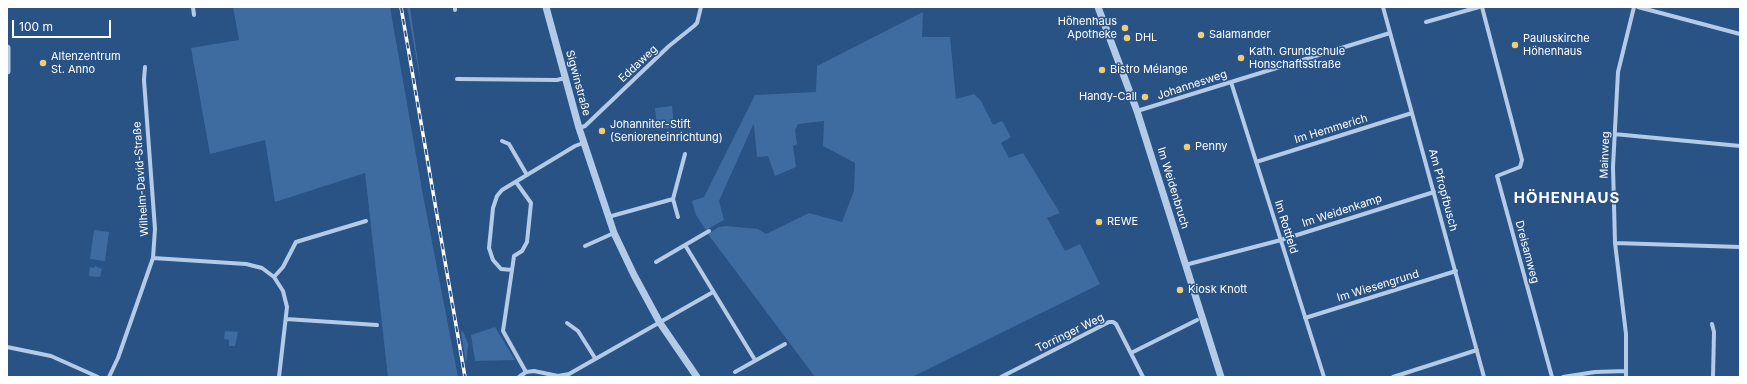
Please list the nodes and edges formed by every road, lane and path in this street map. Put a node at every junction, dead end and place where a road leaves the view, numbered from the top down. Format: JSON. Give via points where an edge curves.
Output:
{"nodes":[{"id":1,"x":193,"y":7,"type":"edge"},
{"id":2,"x":546,"y":7,"type":"edge"},
{"id":3,"x":701,"y":7,"type":"edge"},
{"id":4,"x":1098,"y":7,"type":"edge"},
{"id":5,"x":1383,"y":7,"type":"edge"},
{"id":6,"x":1479,"y":7,"type":"edge"},
{"id":7,"x":1482,"y":7,"type":"edge"},
{"id":8,"x":1634,"y":7,"type":"edge"},
{"id":9,"x":1638,"y":7,"type":"edge"},
{"id":10,"x":194,"y":15,"type":"dead end"},
{"id":11,"x":1426,"y":22,"type":"dead end"},
{"id":12,"x":1390,"y":33,"type":"junction"},
{"id":13,"x":1740,"y":34,"type":"edge"},
{"id":14,"x":7,"y":48,"type":"edge"},
{"id":15,"x":145,"y":67,"type":"dead end"},
{"id":16,"x":7,"y":71,"type":"edge"},
{"id":17,"x":565,"y":78,"type":"junction"},
{"id":18,"x":457,"y":79,"type":"dead end"},
{"id":19,"x":1231,"y":82,"type":"junction"},
{"id":20,"x":1137,"y":112,"type":"junction"},
{"id":21,"x":1412,"y":113,"type":"junction"},
{"id":22,"x":579,"y":128,"type":"junction"},
{"id":23,"x":1614,"y":134,"type":"junction"},
{"id":24,"x":502,"y":141,"type":"dead end"},
{"id":25,"x":583,"y":143,"type":"junction"},
{"id":26,"x":1740,"y":146,"type":"edge"},
{"id":27,"x":685,"y":154,"type":"dead end"},
{"id":28,"x":1256,"y":162,"type":"junction"},
{"id":29,"x":527,"y":175,"type":"junction"},
{"id":30,"x":516,"y":182,"type":"junction"},
{"id":31,"x":1434,"y":192,"type":"junction"},
{"id":32,"x":672,"y":199,"type":"junction"},
{"id":33,"x":607,"y":217,"type":"junction"},
{"id":34,"x":678,"y":217,"type":"dead end"},
{"id":35,"x":366,"y":221,"type":"dead end"},
{"id":36,"x":709,"y":231,"type":"dead end"},
{"id":37,"x":614,"y":233,"type":"junction"},
{"id":38,"x":1280,"y":240,"type":"junction"},
{"id":39,"x":1615,"y":243,"type":"junction"},
{"id":40,"x":685,"y":245,"type":"junction"},
{"id":41,"x":585,"y":246,"type":"dead end"},
{"id":42,"x":1740,"y":247,"type":"edge"},
{"id":43,"x":153,"y":258,"type":"junction"},
{"id":44,"x":656,"y":262,"type":"dead end"},
{"id":45,"x":1186,"y":264,"type":"junction"},
{"id":46,"x":512,"y":270,"type":"junction"},
{"id":47,"x":1456,"y":271,"type":"junction"},
{"id":48,"x":274,"y":277,"type":"junction"},
{"id":49,"x":713,"y":292,"type":"junction"},
{"id":50,"x":1305,"y":318,"type":"junction"},
{"id":51,"x":286,"y":319,"type":"junction"},
{"id":52,"x":1197,"y":320,"type":"dead end"},
{"id":53,"x":660,"y":322,"type":"junction"},
{"id":54,"x":567,"y":323,"type":"dead end"},
{"id":55,"x":1712,"y":324,"type":"dead end"},
{"id":56,"x":377,"y":325,"type":"dead end"},
{"id":57,"x":785,"y":344,"type":"dead end"},
{"id":58,"x":7,"y":347,"type":"edge"},
{"id":59,"x":1477,"y":350,"type":"junction"},
{"id":60,"x":1131,"y":353,"type":"junction"},
{"id":61,"x":595,"y":358,"type":"junction"},
{"id":62,"x":755,"y":360,"type":"junction"},
{"id":63,"x":1626,"y":371,"type":"junction"},
{"id":64,"x":526,"y":372,"type":"junction"},
{"id":65,"x":735,"y":372,"type":"dead end"},
{"id":66,"x":98,"y":377,"type":"edge"},
{"id":67,"x":109,"y":377,"type":"edge"},
{"id":68,"x":279,"y":377,"type":"edge"},
{"id":69,"x":519,"y":377,"type":"edge"},
{"id":70,"x":697,"y":377,"type":"edge"},
{"id":71,"x":1001,"y":377,"type":"edge"},
{"id":72,"x":1143,"y":377,"type":"edge"},
{"id":73,"x":1221,"y":377,"type":"edge"},
{"id":74,"x":1324,"y":377,"type":"edge"},
{"id":75,"x":1393,"y":377,"type":"edge"},
{"id":76,"x":1484,"y":377,"type":"edge"},
{"id":77,"x":1552,"y":377,"type":"edge"},
{"id":78,"x":1563,"y":377,"type":"edge"},
{"id":79,"x":1626,"y":377,"type":"edge"},
{"id":80,"x":1713,"y":377,"type":"edge"}],
"edges":[{"from":1,"to":10,"type":"street"},
{"from":2,"to":17,"type":"street","name":"Sigwinstraße"},
{"from":3,"to":22,"type":"street","name":"Eddaweg","via":[[697,22],[585,126]]},
{"from":4,"to":20,"type":"street","name":"Im Weidenbruch"},
{"from":5,"to":12,"type":"street","name":"Am Pfropfbusch"},
{"from":6,"to":11,"type":"street"},
{"from":7,"to":77,"type":"street","name":"Dreisamweg","via":[[1522,160],[1520,167],[1497,176]]},
{"from":8,"to":23,"type":"street","name":"Mainweg","via":[[1618,72]]},
{"from":9,"to":13,"type":"street"},
{"from":12,"to":19,"type":"street","name":"Johannesweg"},
{"from":12,"to":21,"type":"street","name":"Am Pfropfbusch"},
{"from":14,"to":16,"type":"street"},
{"from":15,"to":43,"type":"street","name":"Wilhelm-David-Straße","via":[[155,229]]},
{"from":17,"to":18,"type":"street"},
{"from":17,"to":22,"type":"street","name":"Sigwinstraße"},
{"from":19,"to":20,"type":"street","name":"Johannesweg"},
{"from":19,"to":28,"type":"street","name":"Im Rottfeld"},
{"from":20,"to":45,"type":"street","name":"Im Weidenbruch"},
{"from":21,"to":28,"type":"street","name":"Im Hemmerich"},
{"from":21,"to":31,"type":"street","name":"Am Pfropfbusch"},
{"from":22,"to":25,"type":"street","name":"Sigwinstraße"},
{"from":23,"to":26,"type":"street"},
{"from":23,"to":39,"type":"street","name":"Mainweg"},
{"from":24,"to":29,"type":"street","via":[[509,144]]},
{"from":25,"to":29,"type":"street"},
{"from":25,"to":33,"type":"street","name":"Sigwinstraße"},
{"from":27,"to":32,"type":"street"},
{"from":28,"to":38,"type":"street","name":"Im Rottfeld"},
{"from":29,"to":30,"type":"street"},
{"from":30,"to":46,"type":"street","via":[[532,203],[527,242],[522,251],[514,256]]},
{"from":30,"to":46,"type":"street","via":[[497,196],[493,208],[489,248],[493,260],[501,269]]},
{"from":31,"to":38,"type":"street","name":"Im Weidenkamp"},
{"from":31,"to":47,"type":"street","name":"Am Pfropfbusch"},
{"from":32,"to":33,"type":"street"},
{"from":32,"to":34,"type":"street"},
{"from":33,"to":37,"type":"street","name":"Sigwinstraße"},
{"from":35,"to":48,"type":"street","via":[[296,242],[284,267]]},
{"from":36,"to":40,"type":"street"},
{"from":37,"to":41,"type":"street"},
{"from":37,"to":53,"type":"street","name":"Sigwinstraße"},
{"from":38,"to":45,"type":"street","name":"Im Weidenkamp"},
{"from":38,"to":50,"type":"street","name":"Im Rottfeld"},
{"from":39,"to":42,"type":"street"},
{"from":39,"to":63,"type":"street","name":"Mainweg","via":[[1625,316]]},
{"from":40,"to":44,"type":"street"},
{"from":40,"to":49,"type":"street"},
{"from":43,"to":48,"type":"street","via":[[254,265]]},
{"from":43,"to":67,"type":"street","name":"Wilhelm-David-Straße"},
{"from":45,"to":73,"type":"street","name":"Im Weidenbruch"},
{"from":46,"to":64,"type":"street","via":[[503,331]]},
{"from":47,"to":50,"type":"street","name":"Im Wiesengrund"},
{"from":47,"to":59,"type":"street","name":"Am Pfropfbusch"},
{"from":48,"to":51,"type":"street","via":[[286,299]]},
{"from":49,"to":53,"type":"street"},
{"from":49,"to":62,"type":"street"},
{"from":50,"to":74,"type":"street","name":"Im Rottfeld"},
{"from":51,"to":56,"type":"street"},
{"from":51,"to":68,"type":"street"},
{"from":52,"to":60,"type":"street"},
{"from":53,"to":61,"type":"street"},
{"from":53,"to":70,"type":"street","name":"Sigwinstraße"},
{"from":54,"to":61,"type":"street","via":[[578,331]]},
{"from":55,"to":80,"type":"street"},
{"from":57,"to":62,"type":"street"},
{"from":58,"to":66,"type":"street","via":[[51,356]]},
{"from":59,"to":75,"type":"street"},
{"from":59,"to":76,"type":"street","name":"Am Pfropfbusch"},
{"from":60,"to":71,"type":"street","name":"Torringer Weg","via":[[1116,324],[1109,322]]},
{"from":60,"to":72,"type":"street","name":"Torringer Weg"},
{"from":61,"to":64,"type":"street","via":[[569,374],[558,376]]},
{"from":62,"to":65,"type":"street"},
{"from":63,"to":78,"type":"street"},
{"from":63,"to":79,"type":"street","name":"Mainweg"},
{"from":64,"to":69,"type":"street"}]}
